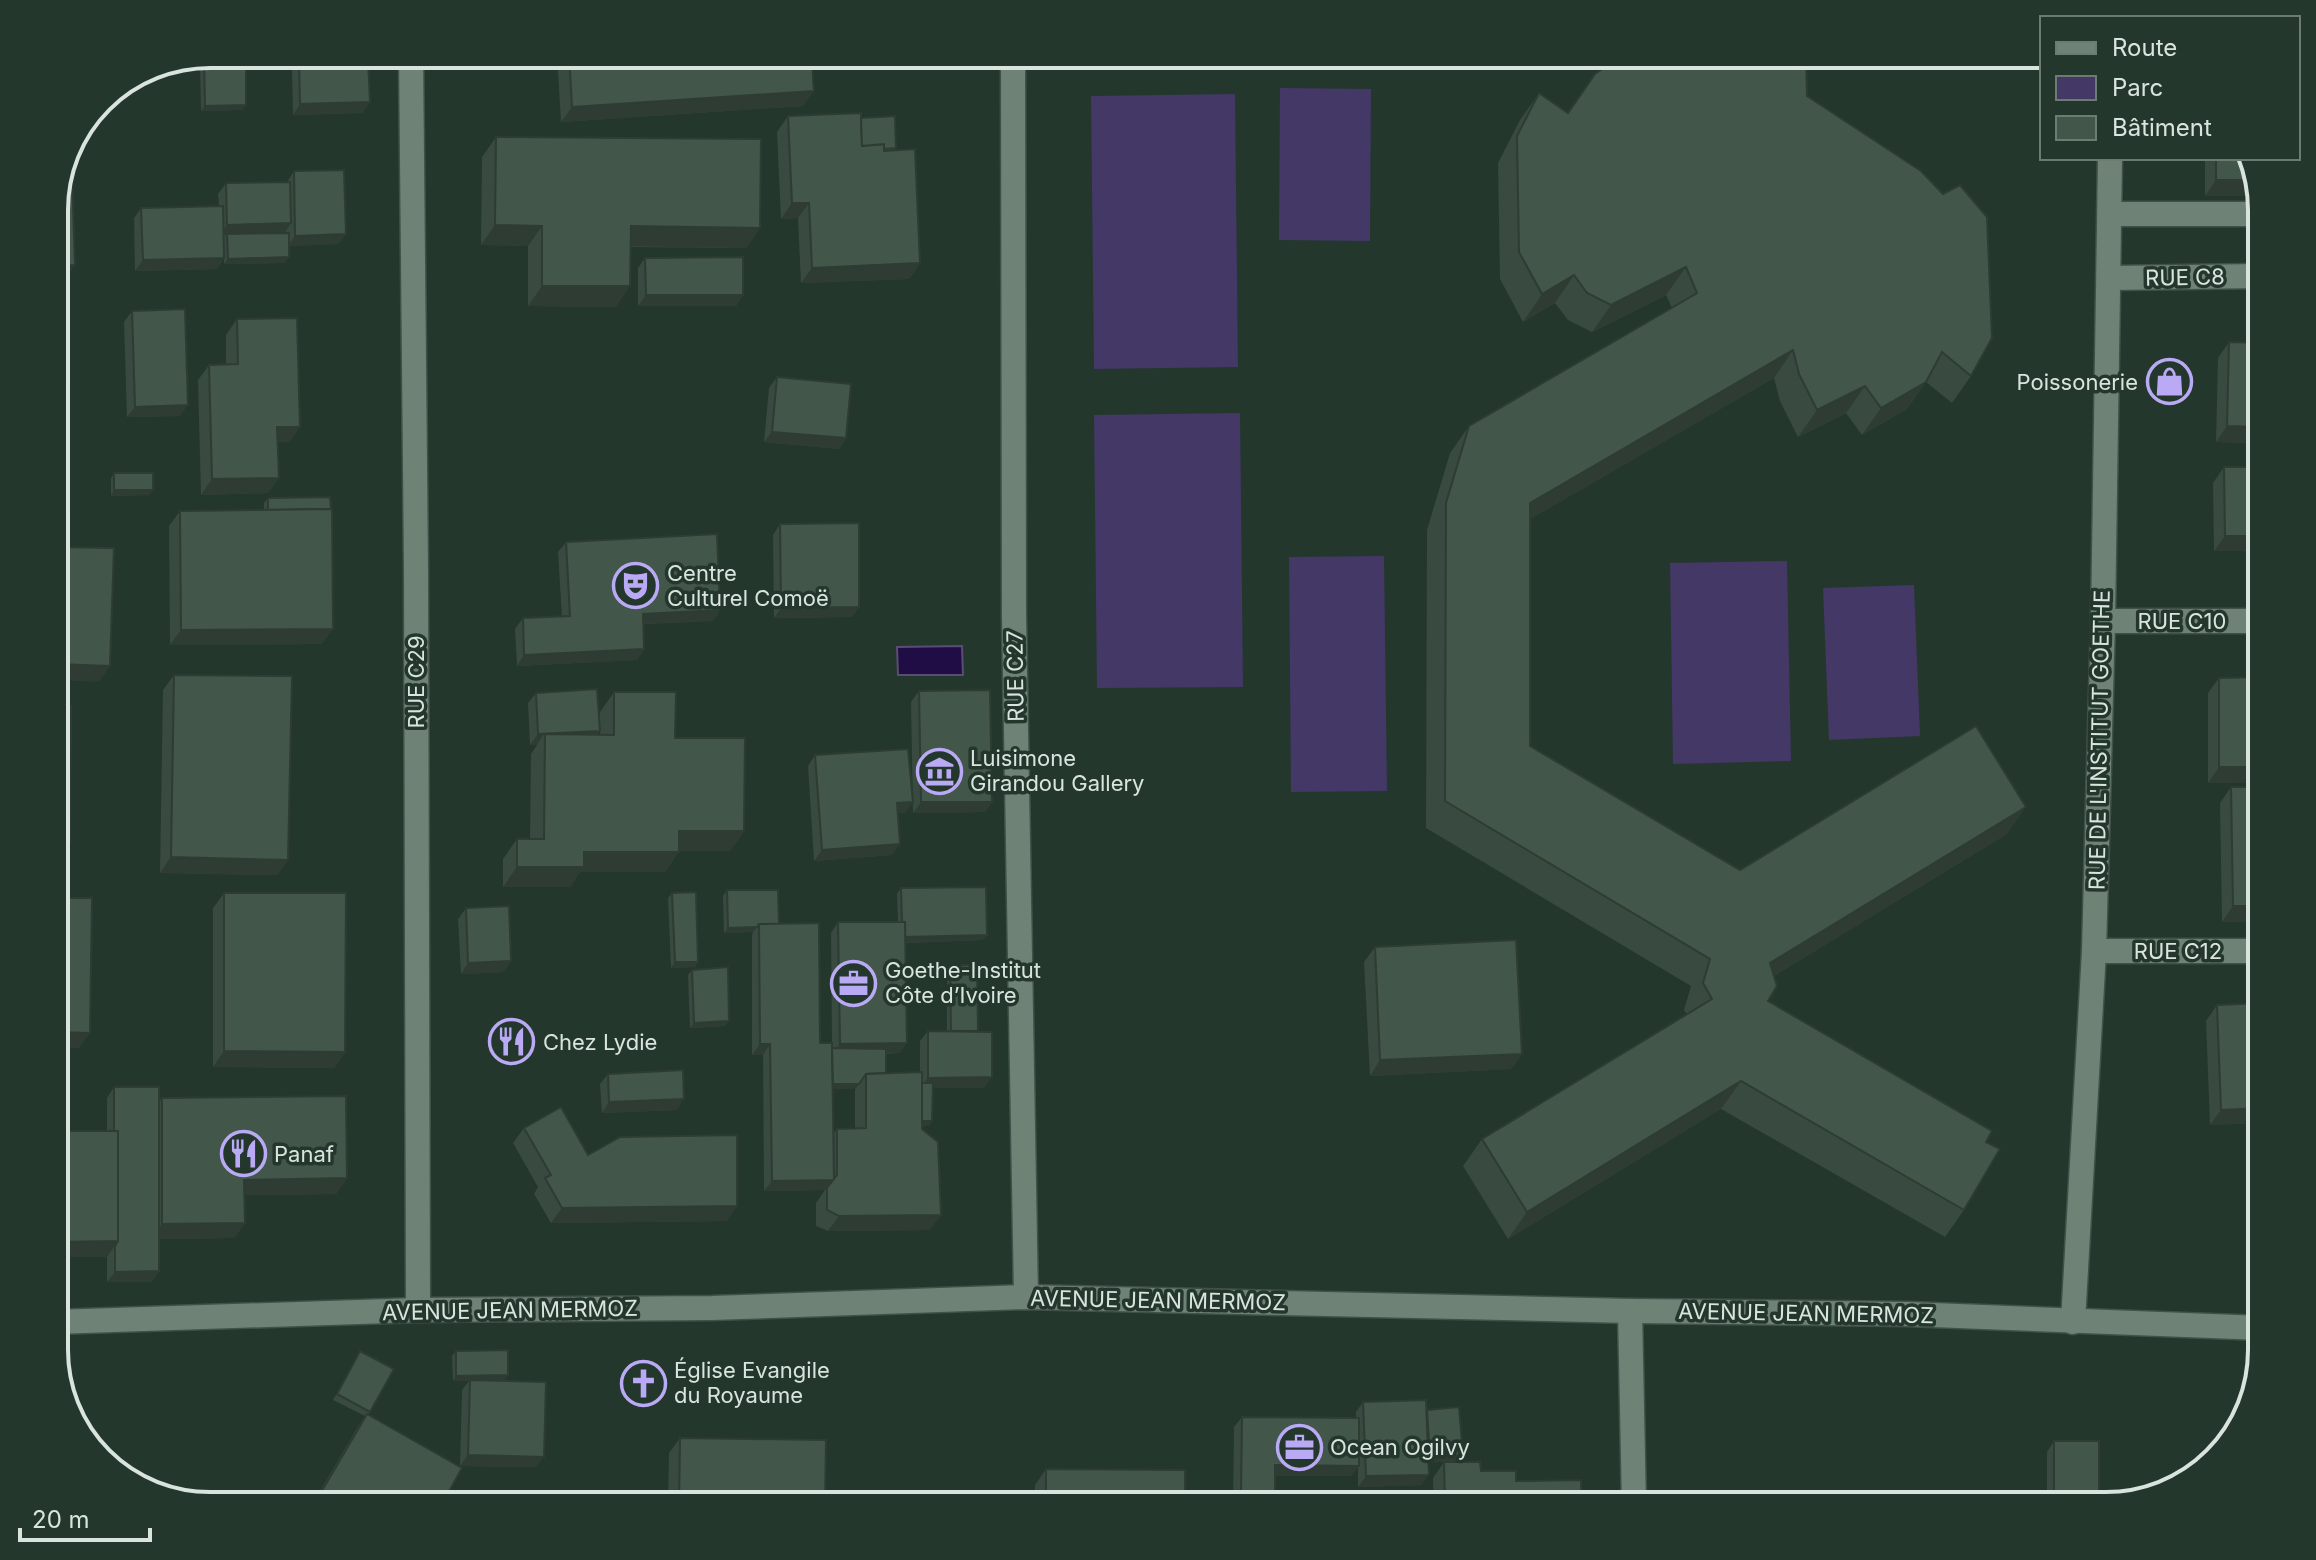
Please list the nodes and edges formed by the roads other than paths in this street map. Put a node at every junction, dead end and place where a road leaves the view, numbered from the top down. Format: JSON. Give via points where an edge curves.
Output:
{"nodes":[{"id":1,"x":411,"y":68,"type":"edge"},
{"id":2,"x":1013,"y":68,"type":"edge"},
{"id":3,"x":2110,"y":160,"type":"edge"},
{"id":4,"x":2110,"y":214,"type":"junction"},
{"id":5,"x":2248,"y":214,"type":"edge"},
{"id":6,"x":2248,"y":276,"type":"edge"},
{"id":7,"x":2109,"y":278,"type":"junction"},
{"id":8,"x":2103,"y":621,"type":"junction"},
{"id":9,"x":2248,"y":621,"type":"edge"},
{"id":10,"x":2094,"y":951,"type":"junction"},
{"id":11,"x":2248,"y":951,"type":"edge"},
{"id":12,"x":1026,"y":1297,"type":"junction"},
{"id":13,"x":418,"y":1310,"type":"junction"},
{"id":14,"x":1630,"y":1311,"type":"junction"},
{"id":15,"x":68,"y":1322,"type":"edge"},
{"id":16,"x":2073,"y":1322,"type":"junction"},
{"id":17,"x":2248,"y":1328,"type":"edge"},
{"id":18,"x":1634,"y":1492,"type":"edge"}],
"edges":[{"from":1,"to":13,"type":"street","name":"RUE C29"},
{"from":2,"to":12,"type":"street","name":"RUE C27","via":[[1014,616]]},
{"from":3,"to":4,"type":"street","name":"RUE DE L'INSTITUT GOETHE"},
{"from":4,"to":5,"type":"street"},
{"from":4,"to":7,"type":"street","name":"RUE DE L'INSTITUT GOETHE"},
{"from":6,"to":7,"type":"street","name":"RUE C8"},
{"from":7,"to":8,"type":"street","name":"RUE DE L'INSTITUT GOETHE"},
{"from":8,"to":9,"type":"street","name":"RUE C10"},
{"from":8,"to":10,"type":"street","name":"RUE DE L'INSTITUT GOETHE"},
{"from":10,"to":11,"type":"street","name":"RUE C12"},
{"from":10,"to":16,"type":"street","name":"RUE DE L'INSTITUT GOETHE"},
{"from":12,"to":13,"type":"street","name":"AVENUE JEAN MERMOZ","via":[[712,1308]]},
{"from":12,"to":14,"type":"street","name":"AVENUE JEAN MERMOZ"},
{"from":13,"to":15,"type":"street","name":"AVENUE JEAN MERMOZ"},
{"from":14,"to":16,"type":"street","name":"AVENUE JEAN MERMOZ"},
{"from":14,"to":18,"type":"street"},
{"from":16,"to":17,"type":"street","name":"AVENUE JEAN MERMOZ"}]}
